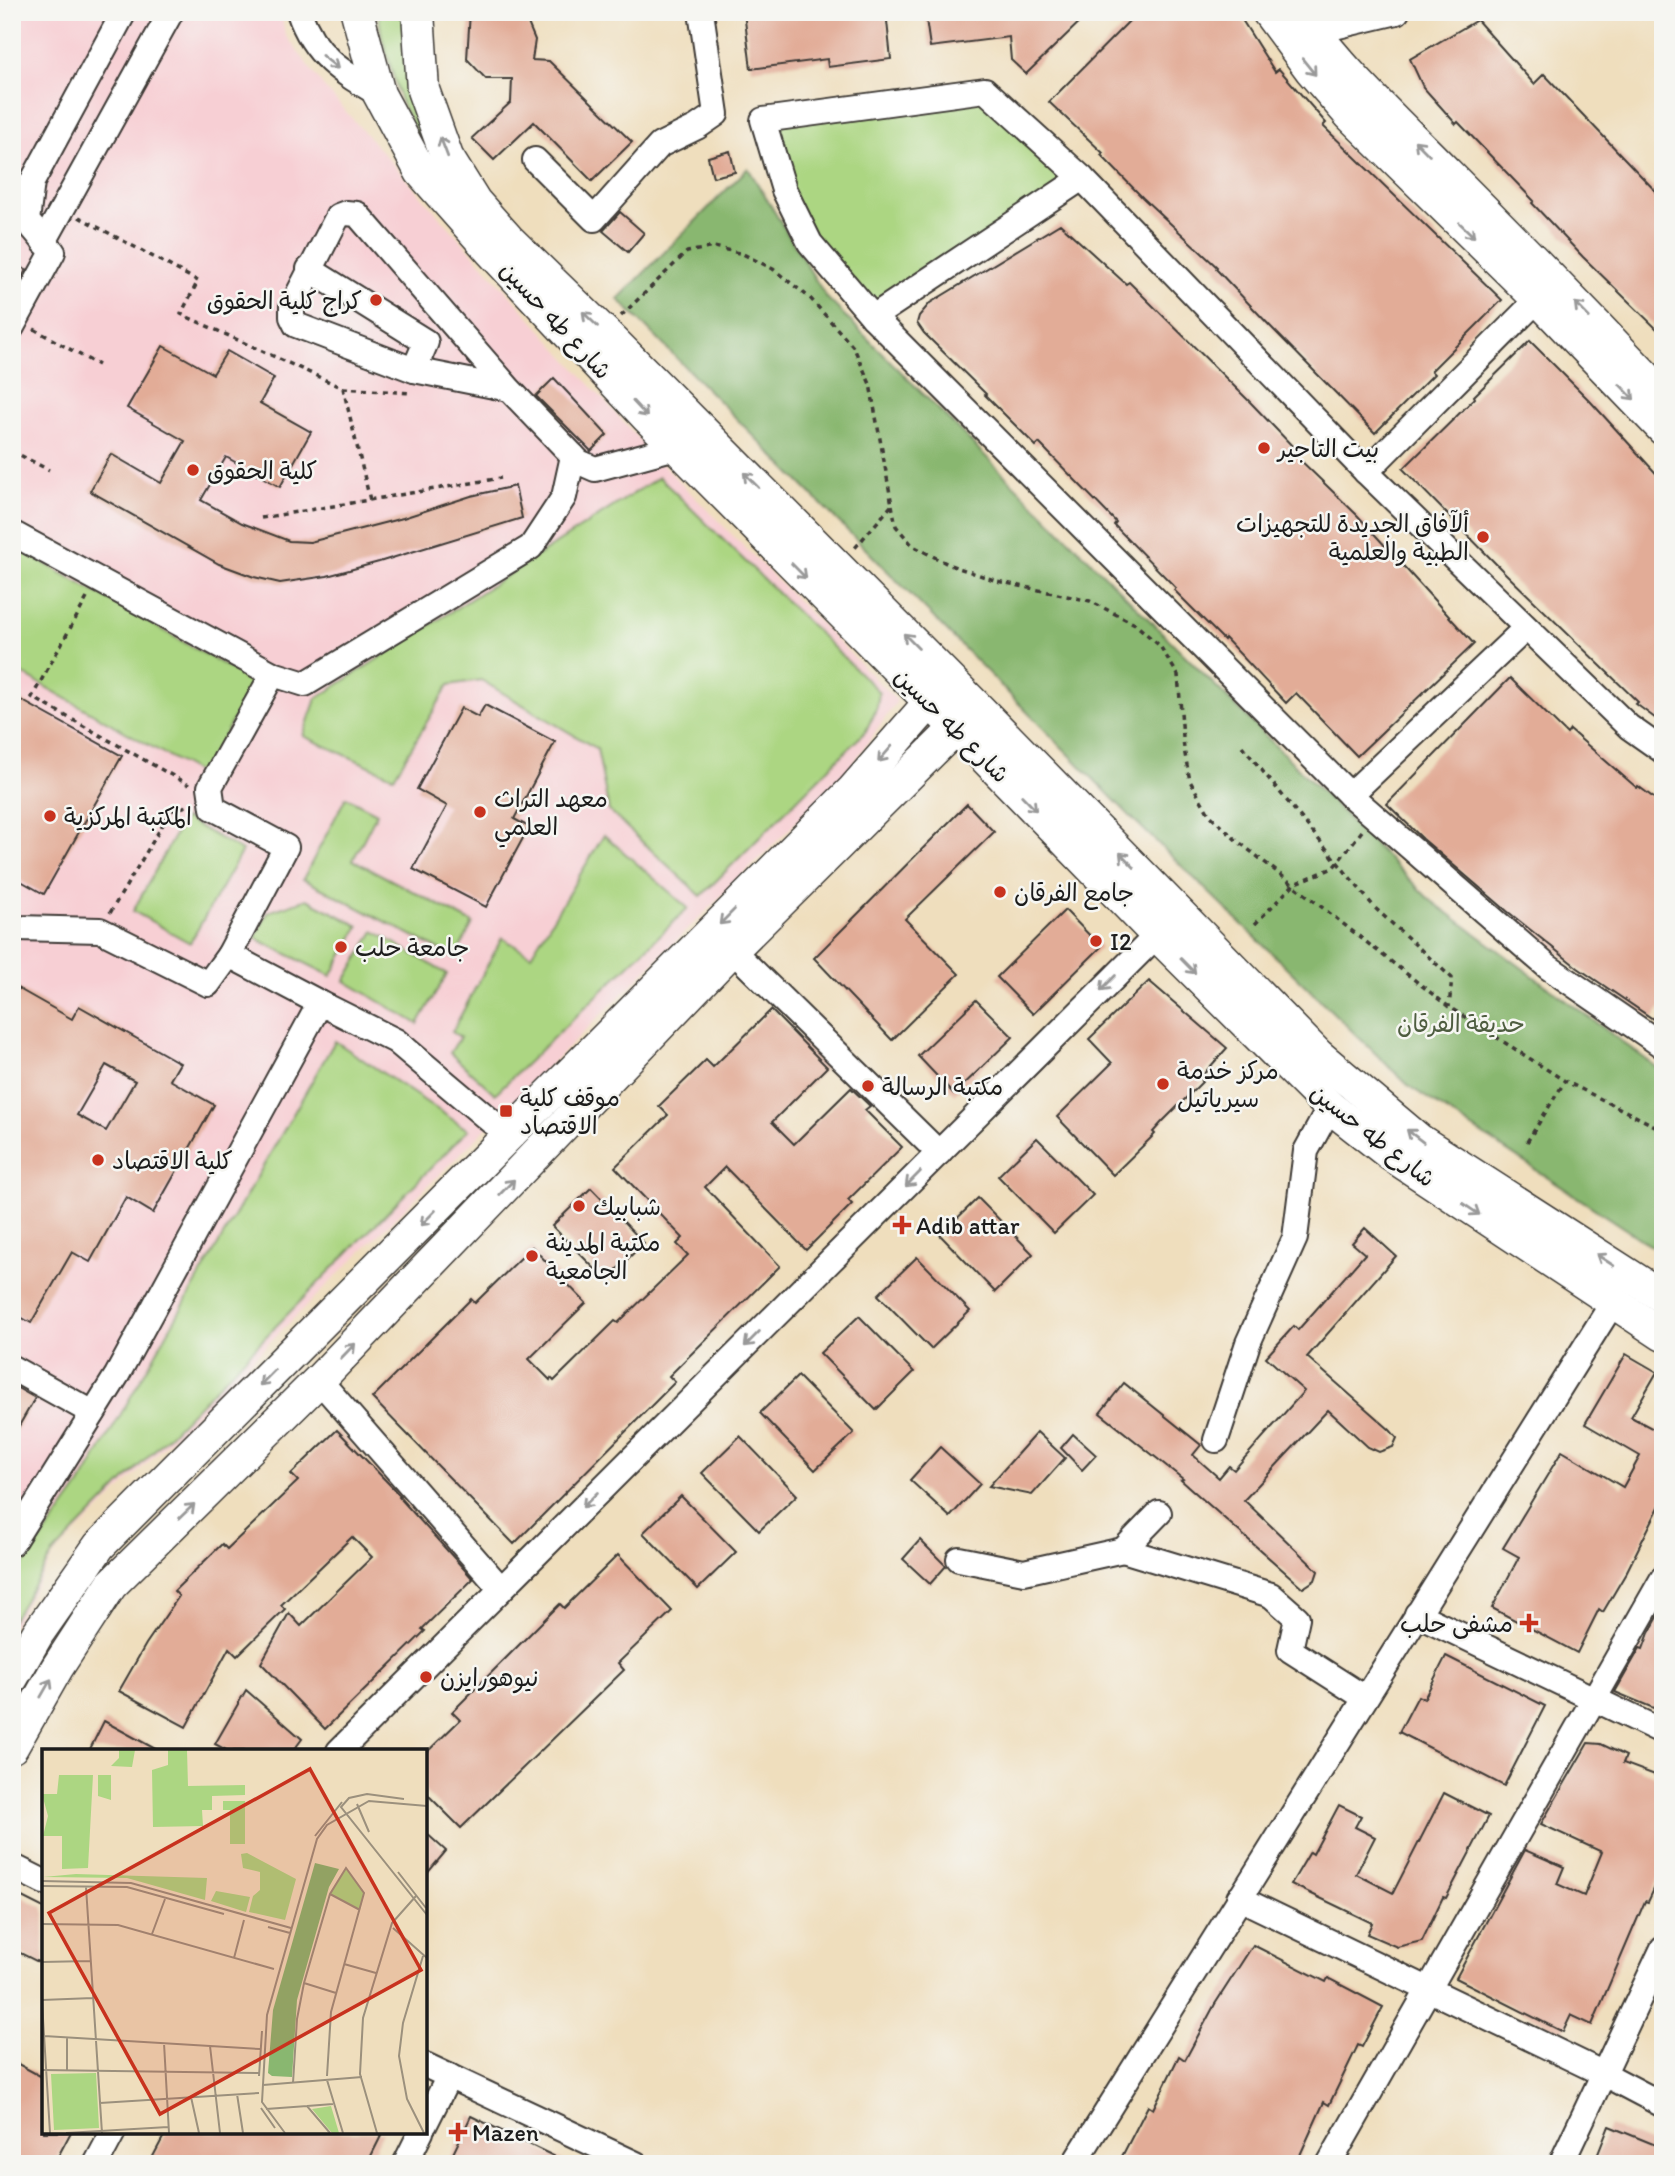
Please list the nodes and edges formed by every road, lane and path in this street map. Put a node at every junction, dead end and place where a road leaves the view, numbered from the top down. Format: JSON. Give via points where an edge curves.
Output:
{"nodes":[{"id":1,"x":124,"y":12,"type":"edge"},
{"id":2,"x":171,"y":12,"type":"edge"},
{"id":3,"x":299,"y":12,"type":"edge"},
{"id":4,"x":357,"y":12,"type":"edge"},
{"id":5,"x":701,"y":12,"type":"edge"},
{"id":6,"x":1268,"y":12,"type":"edge"},
{"id":7,"x":1397,"y":12,"type":"edge"},
{"id":8,"x":421,"y":18,"type":"edge"},
{"id":9,"x":1306,"y":22,"type":"edge"},
{"id":10,"x":379,"y":94,"type":"junction"},
{"id":11,"x":534,"y":160,"type":"dead end"},
{"id":12,"x":1082,"y":178,"type":"junction"},
{"id":13,"x":62,"y":207,"type":"junction"},
{"id":14,"x":44,"y":242,"type":"junction"},
{"id":15,"x":1502,"y":247,"type":"junction"},
{"id":16,"x":309,"y":269,"type":"junction"},
{"id":17,"x":1538,"y":299,"type":"junction"},
{"id":18,"x":443,"y":313,"type":"junction"},
{"id":19,"x":873,"y":317,"type":"junction"},
{"id":20,"x":14,"y":323,"type":"edge"},
{"id":21,"x":604,"y":332,"type":"junction"},
{"id":22,"x":426,"y":342,"type":"junction"},
{"id":23,"x":97,"y":365,"type":"dead end"},
{"id":24,"x":414,"y":370,"type":"junction"},
{"id":25,"x":509,"y":389,"type":"junction"},
{"id":26,"x":1663,"y":395,"type":"edge"},
{"id":27,"x":1663,"y":429,"type":"edge"},
{"id":28,"x":676,"y":447,"type":"junction"},
{"id":29,"x":12,"y":450,"type":"edge"},
{"id":30,"x":573,"y":456,"type":"junction"},
{"id":31,"x":49,"y":470,"type":"dead end"},
{"id":32,"x":1366,"y":472,"type":"junction"},
{"id":33,"x":501,"y":478,"type":"dead end"},
{"id":34,"x":370,"y":500,"type":"junction"},
{"id":35,"x":892,"y":505,"type":"junction"},
{"id":36,"x":261,"y":518,"type":"dead end"},
{"id":37,"x":12,"y":533,"type":"edge"},
{"id":38,"x":838,"y":567,"type":"junction"},
{"id":39,"x":98,"y":579,"type":"junction"},
{"id":40,"x":1526,"y":628,"type":"junction"},
{"id":41,"x":273,"y":674,"type":"junction"},
{"id":42,"x":940,"y":691,"type":"junction"},
{"id":43,"x":966,"y":717,"type":"junction"},
{"id":44,"x":1242,"y":746,"type":"dead end"},
{"id":45,"x":1663,"y":751,"type":"edge"},
{"id":46,"x":1350,"y":795,"type":"junction"},
{"id":47,"x":212,"y":798,"type":"junction"},
{"id":48,"x":1374,"y":816,"type":"junction"},
{"id":49,"x":1339,"y":861,"type":"junction"},
{"id":50,"x":1294,"y":884,"type":"junction"},
{"id":51,"x":1255,"y":924,"type":"dead end"},
{"id":52,"x":12,"y":925,"type":"edge"},
{"id":53,"x":100,"y":930,"type":"junction"},
{"id":54,"x":1157,"y":935,"type":"junction"},
{"id":55,"x":733,"y":950,"type":"junction"},
{"id":56,"x":229,"y":956,"type":"junction"},
{"id":57,"x":320,"y":1003,"type":"junction"},
{"id":58,"x":1449,"y":1007,"type":"junction"},
{"id":59,"x":1663,"y":1046,"type":"edge"},
{"id":60,"x":1565,"y":1081,"type":"junction"},
{"id":61,"x":1330,"y":1107,"type":"junction"},
{"id":62,"x":492,"y":1122,"type":"dead end"},
{"id":63,"x":1663,"y":1130,"type":"edge"},
{"id":64,"x":1527,"y":1142,"type":"dead end"},
{"id":65,"x":939,"y":1153,"type":"junction"},
{"id":66,"x":1663,"y":1297,"type":"edge"},
{"id":67,"x":1612,"y":1304,"type":"junction"},
{"id":68,"x":1663,"y":1335,"type":"edge"},
{"id":69,"x":12,"y":1368,"type":"edge"},
{"id":70,"x":319,"y":1380,"type":"junction"},
{"id":71,"x":93,"y":1413,"type":"junction"},
{"id":72,"x":1216,"y":1440,"type":"dead end"},
{"id":73,"x":1159,"y":1514,"type":"dead end"},
{"id":74,"x":12,"y":1543,"type":"edge"},
{"id":75,"x":1123,"y":1550,"type":"junction"},
{"id":76,"x":959,"y":1559,"type":"dead end"},
{"id":77,"x":1663,"y":1578,"type":"edge"},
{"id":78,"x":501,"y":1589,"type":"junction"},
{"id":79,"x":1417,"y":1614,"type":"junction"},
{"id":80,"x":12,"y":1678,"type":"edge"},
{"id":81,"x":1364,"y":1698,"type":"junction"},
{"id":82,"x":1594,"y":1700,"type":"junction"},
{"id":83,"x":1663,"y":1732,"type":"edge"},
{"id":84,"x":12,"y":1747,"type":"edge"},
{"id":85,"x":341,"y":1749,"type":"edge"},
{"id":86,"x":12,"y":1866,"type":"edge"},
{"id":87,"x":42,"y":1881,"type":"edge"},
{"id":88,"x":1239,"y":1898,"type":"junction"},
{"id":89,"x":1663,"y":1948,"type":"edge"},
{"id":90,"x":1429,"y":1991,"type":"junction"},
{"id":91,"x":427,"y":2066,"type":"edge"},
{"id":92,"x":1604,"y":2074,"type":"junction"},
{"id":93,"x":449,"y":2077,"type":"junction"},
{"id":94,"x":1663,"y":2105,"type":"edge"},
{"id":95,"x":427,"y":2120,"type":"edge"},
{"id":96,"x":112,"y":2134,"type":"edge"},
{"id":97,"x":420,"y":2134,"type":"edge"},
{"id":98,"x":96,"y":2164,"type":"edge"},
{"id":99,"x":405,"y":2164,"type":"edge"},
{"id":100,"x":636,"y":2164,"type":"edge"},
{"id":101,"x":1074,"y":2164,"type":"edge"},
{"id":102,"x":1329,"y":2164,"type":"edge"},
{"id":103,"x":1561,"y":2164,"type":"edge"}],
"edges":[{"from":1,"to":14,"type":"street","via":[[32,182],[27,221]]},
{"from":2,"to":13,"type":"street"},
{"from":3,"to":10,"type":"street","one_way":true,"via":[[305,32],[320,54]]},
{"from":4,"to":10,"type":"main road","name":"شارع طه حسين"},
{"from":5,"to":11,"type":"street","via":[[716,114],[660,145],[594,219]]},
{"from":6,"to":15,"type":"main road","one_way":true,"via":[[1350,115]]},
{"from":7,"to":9,"type":"street"},
{"from":21,"to":8,"type":"main road","one_way":true,"via":[[508,239],[475,202],[447,157],[423,90]]},
{"from":15,"to":9,"type":"main road","one_way":true},
{"from":10,"to":28,"type":"main road","name":"شارع طه حسين","one_way":true,"via":[[421,172]]},
{"from":12,"to":19,"type":"street"},
{"from":12,"to":19,"type":"street","via":[[985,90],[763,120],[784,190],[810,243]]},
{"from":12,"to":32,"type":"street"},
{"from":13,"to":14,"type":"street"},
{"from":13,"to":34,"type":"path","via":[[198,281],[181,314],[343,388]]},
{"from":14,"to":20,"type":"street","via":[[53,252]]},
{"from":15,"to":17,"type":"main road"},
{"from":26,"to":15,"type":"main road","one_way":true},
{"from":16,"to":18,"type":"street","via":[[338,216],[357,215]]},
{"from":16,"to":22,"type":"street"},
{"from":16,"to":24,"type":"street","via":[[292,306],[296,325]]},
{"from":17,"to":27,"type":"main road","one_way":true},
{"from":17,"to":32,"type":"street"},
{"from":18,"to":22,"type":"street"},
{"from":18,"to":25,"type":"street"},
{"from":19,"to":46,"type":"street"},
{"from":20,"to":23,"type":"path"},
{"from":21,"to":35,"type":"path","via":[[687,252],[714,247],[743,254],[773,269],[810,298],[854,348],[870,384]]},
{"from":38,"to":21,"type":"main road","one_way":true},
{"from":22,"to":24,"type":"street"},
{"from":24,"to":25,"type":"street"},
{"from":25,"to":30,"type":"street"},
{"from":28,"to":30,"type":"street","via":[[595,469]]},
{"from":28,"to":42,"type":"main road","name":"شارع طه حسين","one_way":true},
{"from":29,"to":31,"type":"path"},
{"from":30,"to":41,"type":"street","via":[[564,497],[531,547],[305,684]]},
{"from":32,"to":40,"type":"street"},
{"from":33,"to":34,"type":"path"},
{"from":34,"to":36,"type":"path"},
{"from":35,"to":38,"type":"path"},
{"from":35,"to":50,"type":"path","via":[[896,526],[914,547],[997,581],[1090,601],[1135,624],[1160,646],[1178,674],[1190,781],[1209,814]]},
{"from":37,"to":39,"type":"street"},
{"from":42,"to":38,"type":"main road","one_way":true},
{"from":39,"to":41,"type":"street"},
{"from":39,"to":47,"type":"path","via":[[32,697]]},
{"from":40,"to":45,"type":"street","via":[[1629,727]]},
{"from":40,"to":46,"type":"street"},
{"from":41,"to":47,"type":"street","via":[[210,787]]},
{"from":42,"to":43,"type":"main road"},
{"from":42,"to":80,"type":"main road","one_way":true,"via":[[843,800],[99,1546]]},
{"from":43,"to":54,"type":"main road","name":"شارع طه حسين","one_way":true},
{"from":43,"to":55,"type":"main road"},
{"from":66,"to":43,"type":"main road","name":"شارع طه حسين","one_way":true,"via":[[1419,1140],[1318,1055]]},
{"from":44,"to":49,"type":"path"},
{"from":46,"to":48,"type":"street"},
{"from":47,"to":53,"type":"path","via":[[171,811]]},
{"from":47,"to":56,"type":"street","via":[[213,808],[286,847]]},
{"from":48,"to":49,"type":"path"},
{"from":48,"to":59,"type":"street","via":[[1548,967]]},
{"from":49,"to":50,"type":"path","via":[[1334,868]]},
{"from":49,"to":58,"type":"path","via":[[1375,908],[1452,978]]},
{"from":50,"to":51,"type":"path"},
{"from":50,"to":58,"type":"path"},
{"from":52,"to":53,"type":"street"},
{"from":53,"to":56,"type":"street","via":[[208,984]]},
{"from":54,"to":61,"type":"main road","name":"شارع طه حسين","one_way":true},
{"from":54,"to":65,"type":"street","one_way":true},
{"from":55,"to":65,"type":"street"},
{"from":70,"to":55,"type":"main road","one_way":true},
{"from":56,"to":57,"type":"street"},
{"from":57,"to":62,"type":"street","via":[[396,1041]]},
{"from":57,"to":71,"type":"street"},
{"from":58,"to":60,"type":"path"},
{"from":60,"to":63,"type":"path"},
{"from":60,"to":64,"type":"path"},
{"from":61,"to":67,"type":"main road","name":"شارع طه حسين","one_way":true,"via":[[1391,1155]]},
{"from":61,"to":72,"type":"street","via":[[1306,1151],[1295,1238],[1248,1343]]},
{"from":65,"to":78,"type":"street","one_way":true},
{"from":67,"to":68,"type":"main road","name":"شارع طه حسين"},
{"from":67,"to":79,"type":"street"},
{"from":69,"to":71,"type":"street"},
{"from":70,"to":78,"type":"street"},
{"from":84,"to":70,"type":"main road","one_way":true,"via":[[111,1585]]},
{"from":71,"to":74,"type":"street"},
{"from":73,"to":75,"type":"street"},
{"from":75,"to":76,"type":"street","via":[[1024,1572]]},
{"from":75,"to":81,"type":"street","via":[[1271,1595],[1297,1619],[1290,1650]]},
{"from":77,"to":82,"type":"street"},
{"from":78,"to":85,"type":"street"},
{"from":79,"to":81,"type":"street"},
{"from":79,"to":82,"type":"street"},
{"from":81,"to":88,"type":"street"},
{"from":82,"to":83,"type":"street"},
{"from":82,"to":90,"type":"street"},
{"from":86,"to":87,"type":"street"},
{"from":88,"to":90,"type":"street"},
{"from":88,"to":101,"type":"street"},
{"from":89,"to":92,"type":"street"},
{"from":90,"to":92,"type":"street"},
{"from":90,"to":102,"type":"street"},
{"from":91,"to":93,"type":"street"},
{"from":92,"to":94,"type":"street"},
{"from":92,"to":103,"type":"street"},
{"from":93,"to":95,"type":"street"},
{"from":93,"to":100,"type":"street"},
{"from":96,"to":98,"type":"street"},
{"from":97,"to":99,"type":"street"}]}
